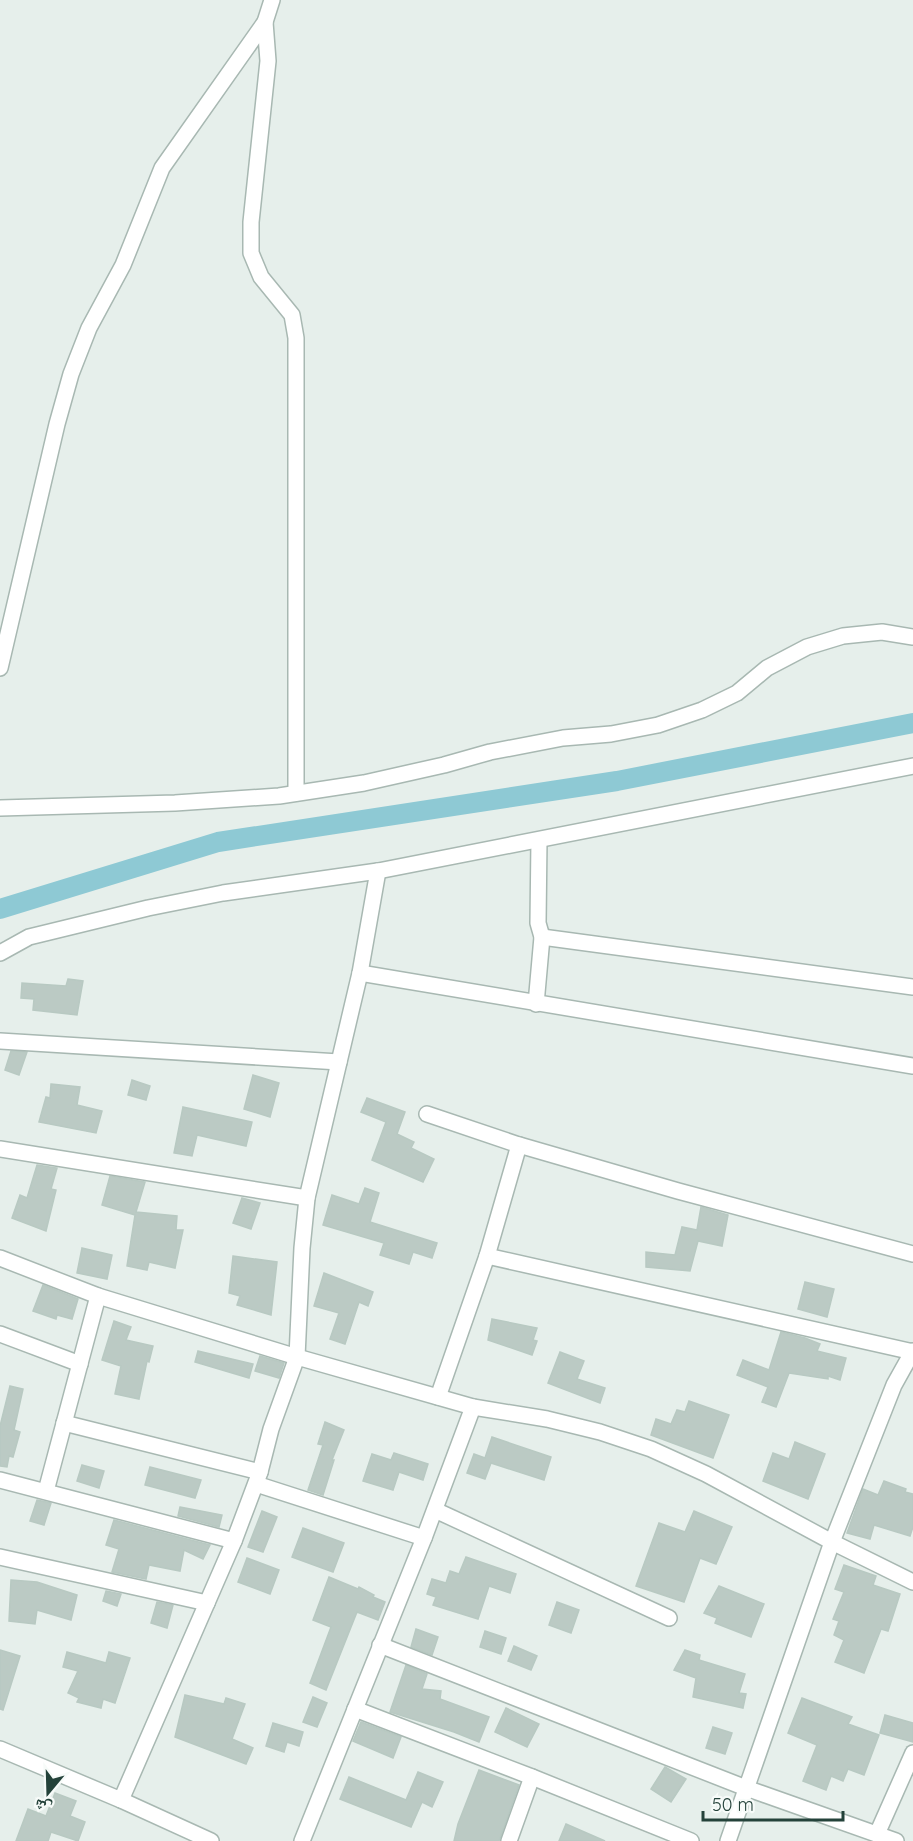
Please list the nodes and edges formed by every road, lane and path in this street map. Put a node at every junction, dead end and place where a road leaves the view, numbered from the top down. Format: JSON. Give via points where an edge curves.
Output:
{"nodes":[{"id":1,"x":272,"y":0,"type":"edge"},
{"id":2,"x":265,"y":22,"type":"junction"},
{"id":3,"x":913,"y":637,"type":"edge"},
{"id":4,"x":0,"y":668,"type":"edge"},
{"id":5,"x":913,"y":766,"type":"edge"},
{"id":6,"x":296,"y":793,"type":"junction"},
{"id":7,"x":0,"y":808,"type":"edge"},
{"id":8,"x":539,"y":840,"type":"junction"},
{"id":9,"x":378,"y":871,"type":"junction"},
{"id":10,"x":542,"y":937,"type":"junction"},
{"id":11,"x":0,"y":953,"type":"edge"},
{"id":12,"x":360,"y":973,"type":"junction"},
{"id":13,"x":913,"y":987,"type":"edge"},
{"id":14,"x":536,"y":1004,"type":"junction"},
{"id":15,"x":0,"y":1041,"type":"edge"},
{"id":16,"x":339,"y":1062,"type":"junction"},
{"id":17,"x":913,"y":1066,"type":"edge"},
{"id":18,"x":427,"y":1114,"type":"dead end"},
{"id":19,"x":519,"y":1145,"type":"junction"},
{"id":20,"x":0,"y":1149,"type":"edge"},
{"id":21,"x":307,"y":1198,"type":"junction"},
{"id":22,"x":913,"y":1254,"type":"edge"},
{"id":23,"x":487,"y":1256,"type":"junction"},
{"id":24,"x":0,"y":1258,"type":"edge"},
{"id":25,"x":98,"y":1296,"type":"junction"},
{"id":26,"x":0,"y":1334,"type":"edge"},
{"id":27,"x":913,"y":1352,"type":"edge"},
{"id":28,"x":297,"y":1357,"type":"junction"},
{"id":29,"x":80,"y":1364,"type":"junction"},
{"id":30,"x":438,"y":1397,"type":"junction"},
{"id":31,"x":473,"y":1407,"type":"junction"},
{"id":32,"x":64,"y":1423,"type":"junction"},
{"id":33,"x":258,"y":1478,"type":"junction"},
{"id":34,"x":0,"y":1480,"type":"edge"},
{"id":35,"x":46,"y":1491,"type":"junction"},
{"id":36,"x":435,"y":1510,"type":"junction"},
{"id":37,"x":424,"y":1538,"type":"junction"},
{"id":38,"x":234,"y":1541,"type":"junction"},
{"id":39,"x":832,"y":1542,"type":"junction"},
{"id":40,"x":0,"y":1557,"type":"edge"},
{"id":41,"x":913,"y":1582,"type":"edge"},
{"id":42,"x":207,"y":1603,"type":"junction"},
{"id":43,"x":669,"y":1618,"type":"dead end"},
{"id":44,"x":380,"y":1645,"type":"junction"},
{"id":45,"x":355,"y":1709,"type":"junction"},
{"id":46,"x":0,"y":1749,"type":"edge"},
{"id":47,"x":913,"y":1752,"type":"edge"},
{"id":48,"x":532,"y":1777,"type":"junction"},
{"id":49,"x":746,"y":1788,"type":"junction"},
{"id":50,"x":121,"y":1800,"type":"junction"},
{"id":51,"x":877,"y":1834,"type":"junction"},
{"id":52,"x":211,"y":1841,"type":"edge"},
{"id":53,"x":302,"y":1841,"type":"edge"},
{"id":54,"x":509,"y":1841,"type":"edge"},
{"id":55,"x":691,"y":1841,"type":"edge"},
{"id":56,"x":728,"y":1841,"type":"edge"},
{"id":57,"x":896,"y":1841,"type":"edge"}],
"edges":[{"from":1,"to":2,"type":"street"},
{"from":2,"to":4,"type":"street","via":[[162,168],[123,265],[89,328],[57,424]]},
{"from":2,"to":6,"type":"street","via":[[268,61],[250,253],[261,276],[292,315],[297,338]]},
{"from":3,"to":6,"type":"street","via":[[882,633],[843,636],[807,647],[767,668],[737,693],[702,711],[658,725],[563,738],[364,783]]},
{"from":5,"to":8,"type":"street"},
{"from":6,"to":7,"type":"street","via":[[175,803]]},
{"from":8,"to":9,"type":"street"},
{"from":8,"to":10,"type":"street","via":[[538,923]]},
{"from":9,"to":11,"type":"street","via":[[148,908],[29,937]]},
{"from":9,"to":12,"type":"street"},
{"from":10,"to":13,"type":"street"},
{"from":10,"to":14,"type":"street"},
{"from":12,"to":14,"type":"street"},
{"from":12,"to":16,"type":"street"},
{"from":14,"to":17,"type":"street"},
{"from":15,"to":16,"type":"street"},
{"from":16,"to":21,"type":"street"},
{"from":18,"to":19,"type":"street"},
{"from":19,"to":22,"type":"street"},
{"from":19,"to":23,"type":"street"},
{"from":20,"to":21,"type":"street"},
{"from":21,"to":28,"type":"street"},
{"from":23,"to":27,"type":"street"},
{"from":23,"to":30,"type":"street"},
{"from":24,"to":25,"type":"street"},
{"from":25,"to":28,"type":"street"},
{"from":25,"to":29,"type":"street"},
{"from":26,"to":29,"type":"street"},
{"from":27,"to":39,"type":"street","via":[[894,1385]]},
{"from":28,"to":30,"type":"street"},
{"from":28,"to":33,"type":"street"},
{"from":29,"to":32,"type":"street"},
{"from":30,"to":31,"type":"street"},
{"from":31,"to":36,"type":"street"},
{"from":31,"to":39,"type":"street","via":[[547,1419],[651,1449]]},
{"from":32,"to":33,"type":"street"},
{"from":32,"to":35,"type":"street"},
{"from":33,"to":37,"type":"street"},
{"from":33,"to":38,"type":"street"},
{"from":34,"to":35,"type":"street"},
{"from":35,"to":38,"type":"street"},
{"from":36,"to":37,"type":"street"},
{"from":36,"to":43,"type":"street"},
{"from":37,"to":44,"type":"street"},
{"from":38,"to":42,"type":"street"},
{"from":39,"to":41,"type":"street"},
{"from":39,"to":49,"type":"street"},
{"from":40,"to":42,"type":"street"},
{"from":42,"to":50,"type":"street"},
{"from":44,"to":45,"type":"street"},
{"from":44,"to":49,"type":"street"},
{"from":45,"to":48,"type":"street"},
{"from":45,"to":53,"type":"street"},
{"from":46,"to":50,"type":"street"},
{"from":47,"to":51,"type":"street"},
{"from":48,"to":54,"type":"street"},
{"from":48,"to":55,"type":"street"},
{"from":49,"to":51,"type":"street"},
{"from":49,"to":56,"type":"street"},
{"from":50,"to":52,"type":"street"},
{"from":51,"to":57,"type":"street"}]}
